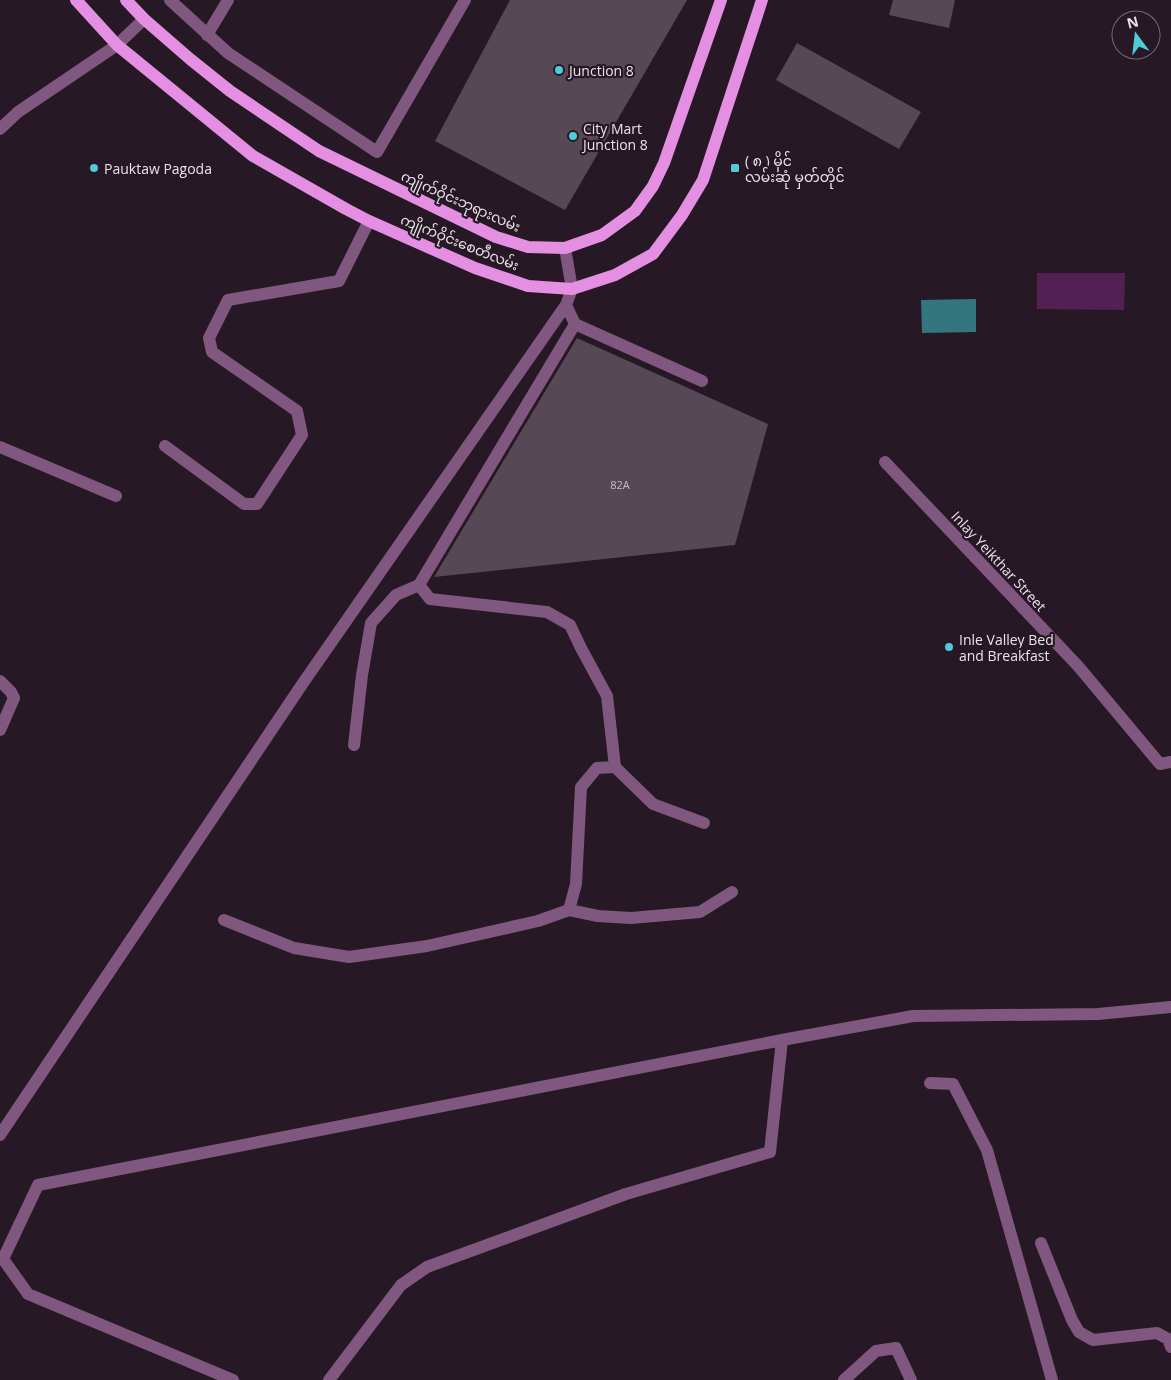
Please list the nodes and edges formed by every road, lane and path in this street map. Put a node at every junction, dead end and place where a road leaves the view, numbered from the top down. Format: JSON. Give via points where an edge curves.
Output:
{"nodes":[{"id":1,"x":76,"y":0,"type":"edge"},
{"id":2,"x":126,"y":0,"type":"edge"},
{"id":3,"x":170,"y":0,"type":"edge"},
{"id":4,"x":228,"y":0,"type":"edge"},
{"id":5,"x":465,"y":0,"type":"edge"},
{"id":6,"x":721,"y":0,"type":"edge"},
{"id":7,"x":762,"y":0,"type":"edge"},
{"id":8,"x":144,"y":19,"type":"junction"},
{"id":9,"x":207,"y":35,"type":"junction"},
{"id":10,"x":117,"y":45,"type":"junction"},
{"id":11,"x":0,"y":129,"type":"edge"},
{"id":12,"x":370,"y":221,"type":"junction"},
{"id":13,"x":565,"y":248,"type":"junction"},
{"id":14,"x":572,"y":289,"type":"junction"},
{"id":15,"x":566,"y":305,"type":"junction"},
{"id":16,"x":575,"y":324,"type":"junction"},
{"id":17,"x":702,"y":381,"type":"dead end"},
{"id":18,"x":165,"y":446,"type":"dead end"},
{"id":19,"x":0,"y":447,"type":"edge"},
{"id":20,"x":885,"y":462,"type":"dead end"},
{"id":21,"x":116,"y":496,"type":"dead end"},
{"id":22,"x":419,"y":585,"type":"junction"},
{"id":23,"x":0,"y":681,"type":"edge"},
{"id":24,"x":0,"y":730,"type":"edge"},
{"id":25,"x":354,"y":745,"type":"dead end"},
{"id":26,"x":1171,"y":762,"type":"edge"},
{"id":27,"x":615,"y":767,"type":"junction"},
{"id":28,"x":704,"y":824,"type":"dead end"},
{"id":29,"x":732,"y":892,"type":"dead end"},
{"id":30,"x":569,"y":910,"type":"junction"},
{"id":31,"x":224,"y":920,"type":"dead end"},
{"id":32,"x":1171,"y":1006,"type":"edge"},
{"id":33,"x":782,"y":1040,"type":"junction"},
{"id":34,"x":930,"y":1083,"type":"dead end"},
{"id":35,"x":0,"y":1135,"type":"edge"},
{"id":36,"x":1041,"y":1243,"type":"dead end"},
{"id":37,"x":1171,"y":1347,"type":"edge"},
{"id":38,"x":233,"y":1380,"type":"edge"},
{"id":39,"x":329,"y":1380,"type":"edge"},
{"id":40,"x":844,"y":1380,"type":"edge"},
{"id":41,"x":911,"y":1380,"type":"edge"},
{"id":42,"x":1052,"y":1380,"type":"edge"}],
"edges":[{"from":1,"to":10,"type":"main road","name":"ကျိုက်ဝိုင်းစေတီလမ်း"},
{"from":2,"to":8,"type":"main road","name":"ကျိုက်ဝိုင်းဘုရားလမ်း"},
{"from":3,"to":9,"type":"street"},
{"from":4,"to":9,"type":"street"},
{"from":5,"to":9,"type":"street","via":[[377,152],[228,53]]},
{"from":6,"to":13,"type":"main road","name":"ကျိုက်ဝိုင်းဘုရားလမ်း","via":[[654,186],[636,211],[602,235]]},
{"from":7,"to":14,"type":"main road","name":"ကျိုက်ဝိုင်းစေတီလမ်း","via":[[703,180],[682,215],[653,254],[615,275]]},
{"from":8,"to":10,"type":"street"},
{"from":8,"to":13,"type":"main road","name":"ကျိုက်ဝိုင်းဘုရားလမ်း","via":[[230,91],[319,151],[496,237],[528,247]]},
{"from":10,"to":11,"type":"street","via":[[18,112]]},
{"from":10,"to":12,"type":"main road","name":"ကျိုက်ဝိုင်းစေတီလမ်း","via":[[253,156]]},
{"from":12,"to":14,"type":"main road","name":"ကျိုက်ဝိုင်းစေတီလမ်း","via":[[475,268],[528,286]]},
{"from":12,"to":18,"type":"street","via":[[339,281],[228,300],[209,338],[212,352],[297,411],[302,434],[257,504],[244,504]]},
{"from":13,"to":14,"type":"street"},
{"from":14,"to":15,"type":"street"},
{"from":15,"to":16,"type":"street"},
{"from":15,"to":35,"type":"street","via":[[304,683]]},
{"from":16,"to":17,"type":"street"},
{"from":16,"to":22,"type":"street"},
{"from":19,"to":21,"type":"street"},
{"from":20,"to":26,"type":"street","name":"Inlay Yeikthar Street","via":[[1078,666],[1160,764]]},
{"from":22,"to":25,"type":"street","via":[[396,595],[371,622]]},
{"from":22,"to":27,"type":"street","via":[[430,599],[547,612],[570,625],[607,696]]},
{"from":23,"to":24,"type":"street","via":[[14,698]]},
{"from":27,"to":28,"type":"street","via":[[653,804]]},
{"from":27,"to":30,"type":"street","via":[[597,768],[582,787],[576,884]]},
{"from":29,"to":30,"type":"street","via":[[700,912],[631,918]]},
{"from":30,"to":31,"type":"street","via":[[538,921],[427,946],[349,957],[294,948]]},
{"from":32,"to":33,"type":"street","via":[[1098,1014],[913,1016]]},
{"from":33,"to":38,"type":"street","via":[[38,1185],[3,1259],[28,1294]]},
{"from":33,"to":39,"type":"street","via":[[770,1152],[626,1194],[427,1267],[401,1285]]},
{"from":34,"to":42,"type":"street","via":[[953,1084],[987,1150]]},
{"from":36,"to":37,"type":"street","via":[[1079,1332],[1093,1340],[1157,1333],[1168,1340]]},
{"from":40,"to":41,"type":"street","via":[[876,1351],[896,1348]]}]}
